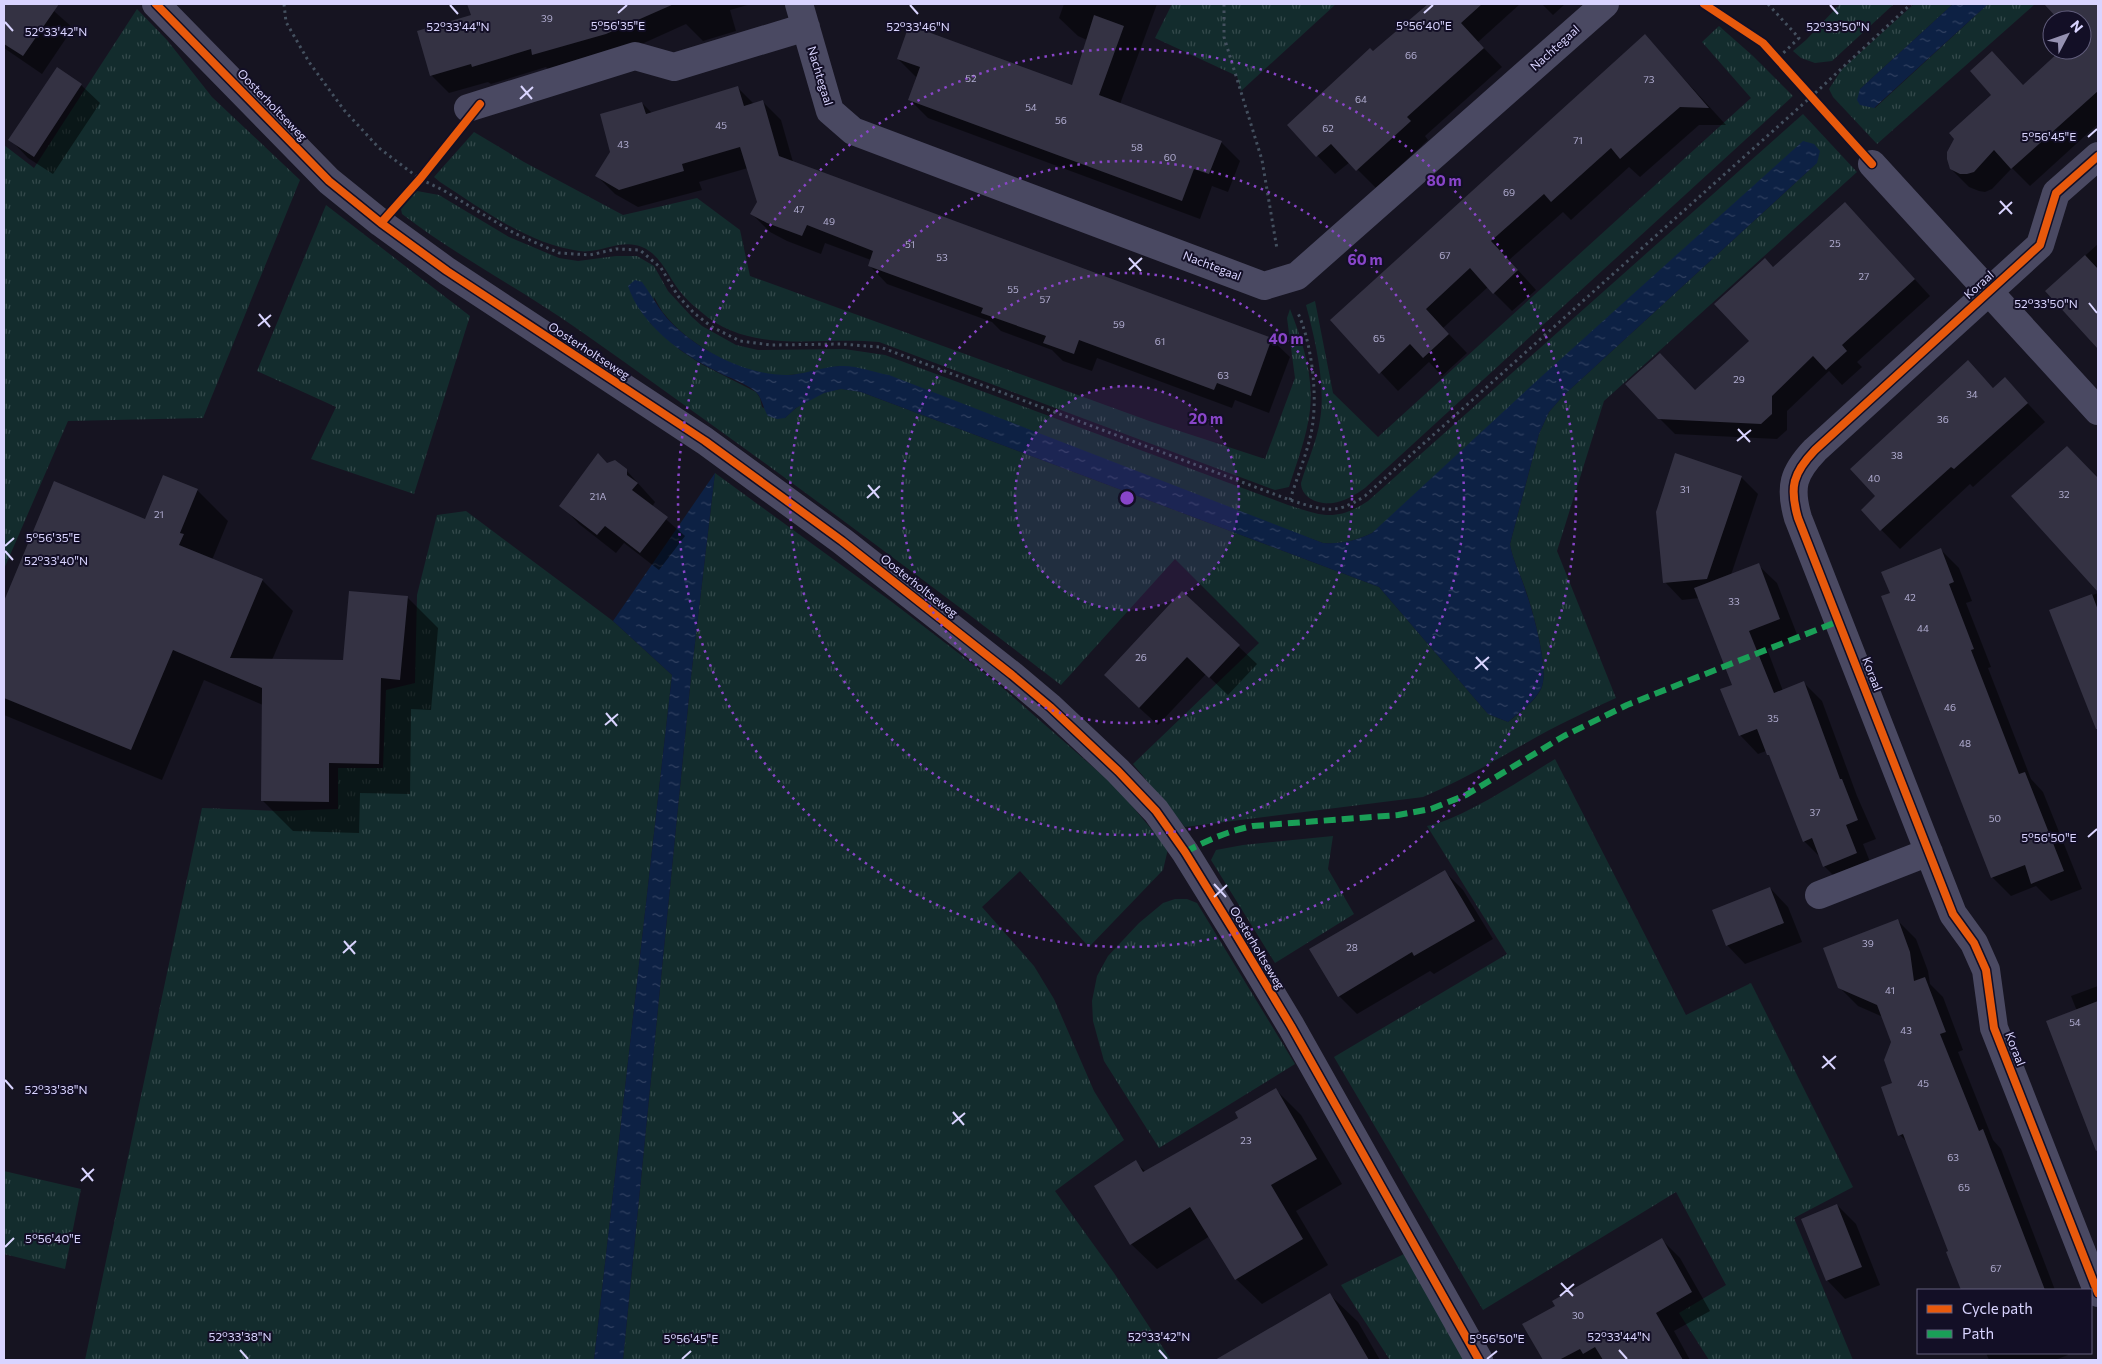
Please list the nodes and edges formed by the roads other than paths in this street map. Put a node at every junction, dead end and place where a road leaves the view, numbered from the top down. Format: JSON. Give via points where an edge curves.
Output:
{"nodes":[{"id":1,"x":156,"y":4,"type":"edge"},
{"id":2,"x":1605,"y":4,"type":"edge"},
{"id":3,"x":802,"y":16,"type":"edge"},
{"id":4,"x":468,"y":108,"type":"dead end"},
{"id":5,"x":2098,"y":156,"type":"edge"},
{"id":6,"x":1872,"y":164,"type":"dead end"},
{"id":7,"x":1988,"y":292,"type":"junction"},
{"id":8,"x":2098,"y":412,"type":"edge"},
{"id":9,"x":1929,"y":852,"type":"junction"},
{"id":10,"x":1819,"y":895,"type":"dead end"},
{"id":11,"x":2098,"y":1293,"type":"edge"},
{"id":12,"x":1479,"y":1360,"type":"edge"}],
"edges":[{"from":1,"to":12,"type":"street","name":"Oosterholtseweg","via":[[329,181],[381,223],[448,271],[706,441],[842,541],[1012,674],[1118,771],[1156,811],[1235,933]]},
{"from":2,"to":3,"type":"street","name":"Nachtegaal","via":[[1297,276],[1264,286],[853,131],[830,111]]},
{"from":3,"to":4,"type":"street","name":"Nachtegaal","via":[[674,67],[635,56]]},
{"from":5,"to":7,"type":"street","name":"Koraal","via":[[2056,193],[2040,245]]},
{"from":6,"to":7,"type":"street","name":"Koraal"},
{"from":7,"to":8,"type":"street","name":"Koraal"},
{"from":7,"to":9,"type":"street","name":"Koraal","via":[[1810,455],[1797,471],[1793,489],[1798,518]]},
{"from":9,"to":10,"type":"street"},
{"from":9,"to":11,"type":"street","name":"Koraal","via":[[1953,914],[1974,943],[1986,970],[1994,1028]]}]}
